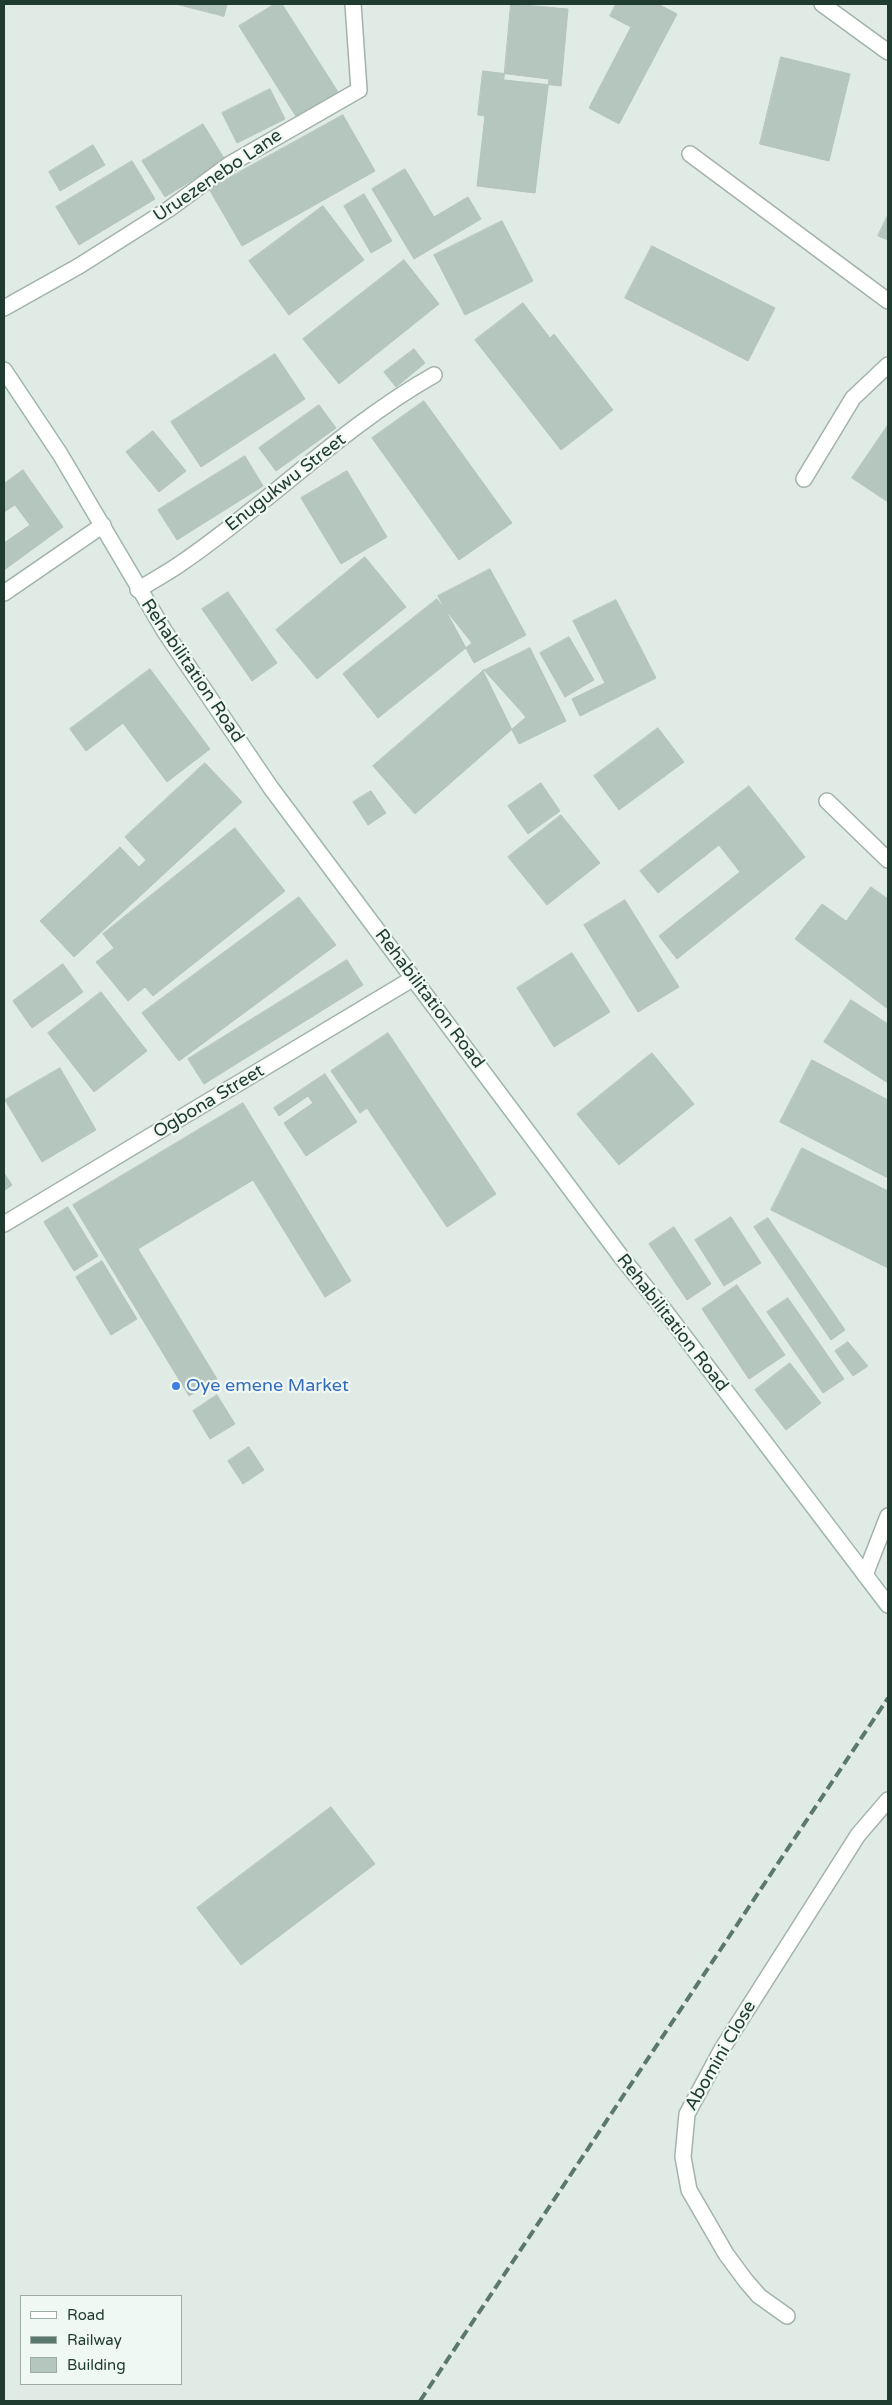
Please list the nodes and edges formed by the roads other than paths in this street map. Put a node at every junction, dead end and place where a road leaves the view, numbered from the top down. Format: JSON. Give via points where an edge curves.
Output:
{"nodes":[{"id":1,"x":353,"y":4,"type":"edge"},
{"id":2,"x":822,"y":4,"type":"edge"},
{"id":3,"x":888,"y":52,"type":"edge"},
{"id":4,"x":690,"y":154,"type":"dead end"},
{"id":5,"x":888,"y":301,"type":"edge"},
{"id":6,"x":4,"y":308,"type":"edge"},
{"id":7,"x":888,"y":365,"type":"edge"},
{"id":8,"x":4,"y":370,"type":"edge"},
{"id":9,"x":434,"y":375,"type":"dead end"},
{"id":10,"x":804,"y":479,"type":"dead end"},
{"id":11,"x":103,"y":525,"type":"junction"},
{"id":12,"x":138,"y":590,"type":"junction"},
{"id":13,"x":4,"y":593,"type":"edge"},
{"id":14,"x":827,"y":801,"type":"dead end"},
{"id":15,"x":888,"y":860,"type":"edge"},
{"id":16,"x":412,"y":979,"type":"junction"},
{"id":17,"x":4,"y":1224,"type":"edge"},
{"id":18,"x":888,"y":1516,"type":"edge"},
{"id":19,"x":864,"y":1575,"type":"junction"},
{"id":20,"x":888,"y":1605,"type":"edge"},
{"id":21,"x":888,"y":1800,"type":"edge"},
{"id":22,"x":787,"y":2316,"type":"dead end"}],
"edges":[{"from":1,"to":6,"type":"street","name":"Uruezenebo Lane","via":[[359,90],[230,164],[79,266]]},
{"from":2,"to":3,"type":"street"},
{"from":4,"to":5,"type":"street"},
{"from":7,"to":10,"type":"street","via":[[853,398]]},
{"from":8,"to":11,"type":"street","name":"Rehabilitation Road"},
{"from":9,"to":12,"type":"street","name":"Enugukwu Street","via":[[345,436],[180,564]]},
{"from":11,"to":12,"type":"street","name":"Rehabilitation Road"},
{"from":11,"to":13,"type":"street"},
{"from":12,"to":16,"type":"street","name":"Rehabilitation Road","via":[[271,788]]},
{"from":14,"to":15,"type":"street"},
{"from":16,"to":17,"type":"street","name":"Ogbona Street"},
{"from":16,"to":19,"type":"street","name":"Rehabilitation Road","via":[[445,1018],[622,1258]]},
{"from":18,"to":19,"type":"street"},
{"from":19,"to":20,"type":"street","name":"Rehabilitation Road"},
{"from":21,"to":22,"type":"street","name":"Abomini Close","via":[[858,1835],[722,2049],[686,2114],[683,2157],[689,2190],[726,2254],[746,2281],[759,2296]]}]}
